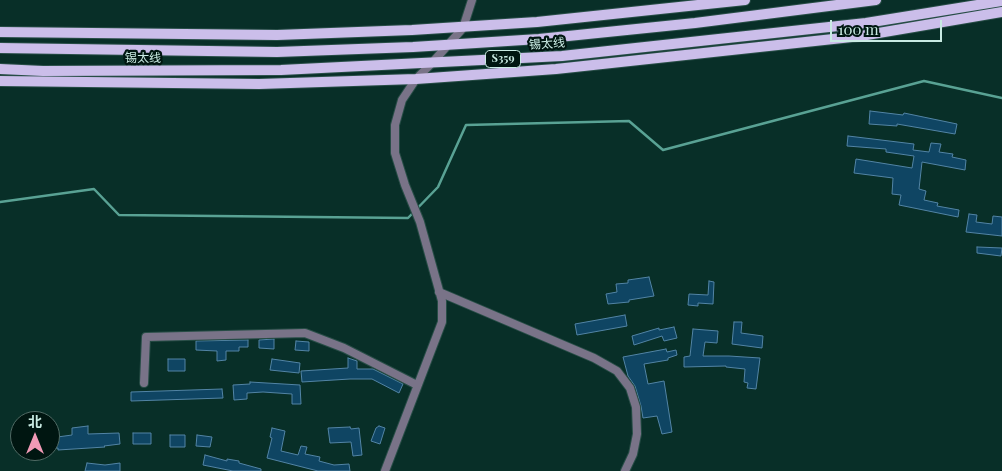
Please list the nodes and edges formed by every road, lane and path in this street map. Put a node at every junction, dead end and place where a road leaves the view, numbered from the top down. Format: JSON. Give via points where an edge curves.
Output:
{"nodes":[{"id":1,"x":472,"y":0,"type":"edge"},
{"id":2,"x":745,"y":0,"type":"edge"},
{"id":3,"x":876,"y":0,"type":"edge"},
{"id":4,"x":1002,"y":1,"type":"edge"},
{"id":5,"x":693,"y":3,"type":"edge"},
{"id":6,"x":1002,"y":12,"type":"edge"},
{"id":7,"x":463,"y":28,"type":"junction"},
{"id":8,"x":0,"y":32,"type":"edge"},
{"id":9,"x":449,"y":44,"type":"junction"},
{"id":10,"x":0,"y":48,"type":"edge"},
{"id":11,"x":432,"y":63,"type":"junction"},
{"id":12,"x":0,"y":68,"type":"edge"},
{"id":13,"x":416,"y":79,"type":"junction"},
{"id":14,"x":0,"y":81,"type":"edge"},
{"id":15,"x":439,"y":292,"type":"junction"},
{"id":16,"x":144,"y":383,"type":"dead end"},
{"id":17,"x":418,"y":385,"type":"junction"},
{"id":18,"x":385,"y":471,"type":"edge"},
{"id":19,"x":625,"y":471,"type":"edge"}],
"edges":[{"from":1,"to":7,"type":"street"},
{"from":2,"to":5,"type":"main road"},
{"from":3,"to":9,"type":"main road","name":"锡太线","number":"S359","via":[[539,39]]},
{"from":4,"to":11,"type":"main road","name":"锡太线","number":"S359","via":[[866,23],[718,40],[562,56]]},
{"from":5,"to":7,"type":"main road"},
{"from":6,"to":13,"type":"main road","via":[[861,36],[556,69]]},
{"from":7,"to":8,"type":"main road","via":[[276,35]]},
{"from":7,"to":9,"type":"street"},
{"from":9,"to":10,"type":"main road","name":"锡太线","number":"S359","via":[[277,52]]},
{"from":9,"to":11,"type":"street"},
{"from":11,"to":12,"type":"main road","name":"锡太线","number":"S359","via":[[281,70],[61,71]]},
{"from":11,"to":13,"type":"street"},
{"from":13,"to":14,"type":"main road","via":[[259,84]]},
{"from":13,"to":15,"type":"street","via":[[402,100],[395,125],[394,153],[420,222]]},
{"from":15,"to":17,"type":"street","via":[[442,322]]},
{"from":15,"to":19,"type":"street","via":[[594,358],[617,371],[630,388],[636,407],[637,434]]},
{"from":16,"to":17,"type":"street","via":[[146,337],[305,334],[344,348]]},
{"from":17,"to":18,"type":"street"}]}
